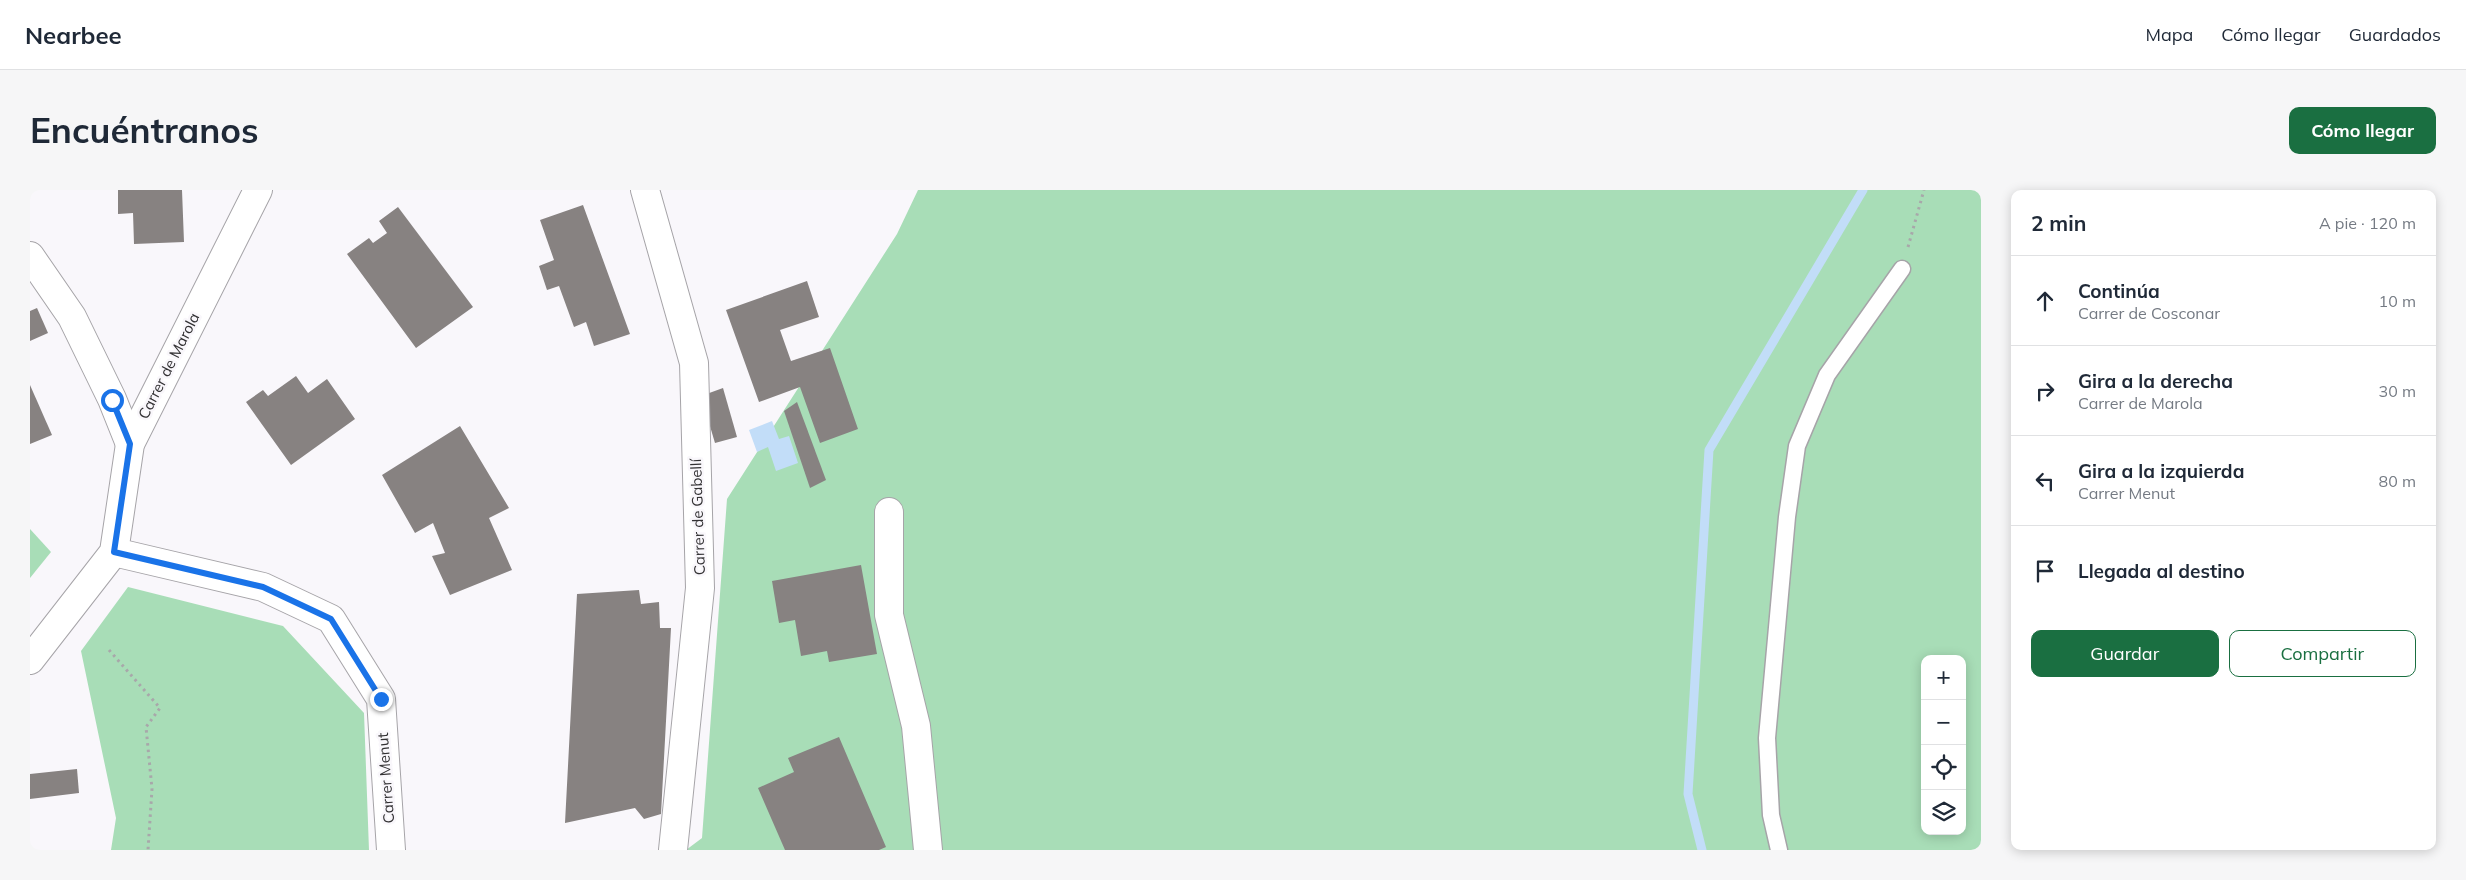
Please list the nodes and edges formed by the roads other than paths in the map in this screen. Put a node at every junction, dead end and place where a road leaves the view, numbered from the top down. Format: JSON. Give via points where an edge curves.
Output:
{"nodes":[{"id":1,"x":258,"y":190,"type":"edge"},
{"id":2,"x":646,"y":190,"type":"edge"},
{"id":3,"x":30,"y":256,"type":"edge"},
{"id":4,"x":1902,"y":269,"type":"road end"},
{"id":5,"x":130,"y":444,"type":"junction"},
{"id":6,"x":889,"y":512,"type":"dead end"},
{"id":7,"x":114,"y":552,"type":"junction"},
{"id":8,"x":30,"y":660,"type":"edge"},
{"id":9,"x":391,"y":850,"type":"edge"},
{"id":10,"x":674,"y":850,"type":"edge"},
{"id":11,"x":928,"y":850,"type":"edge"},
{"id":12,"x":1779,"y":850,"type":"edge"}],
"edges":[{"from":1,"to":5,"type":"street","name":"Carrer de Marola"},
{"from":2,"to":10,"type":"street","name":"Carrer de Gabellí","via":[[694,363],[700,588]]},
{"from":3,"to":5,"type":"street","via":[[72,317]]},
{"from":4,"to":12,"type":"lane","via":[[1827,375],[1797,446],[1783,556],[1768,738],[1771,816]]},
{"from":5,"to":7,"type":"street","name":"Carrer de Marola"},
{"from":6,"to":11,"type":"street","via":[[889,615],[916,726]]},
{"from":7,"to":8,"type":"street"},
{"from":7,"to":9,"type":"street","name":"Carrer Menut","via":[[263,587],[331,619],[381,699]]}]}
